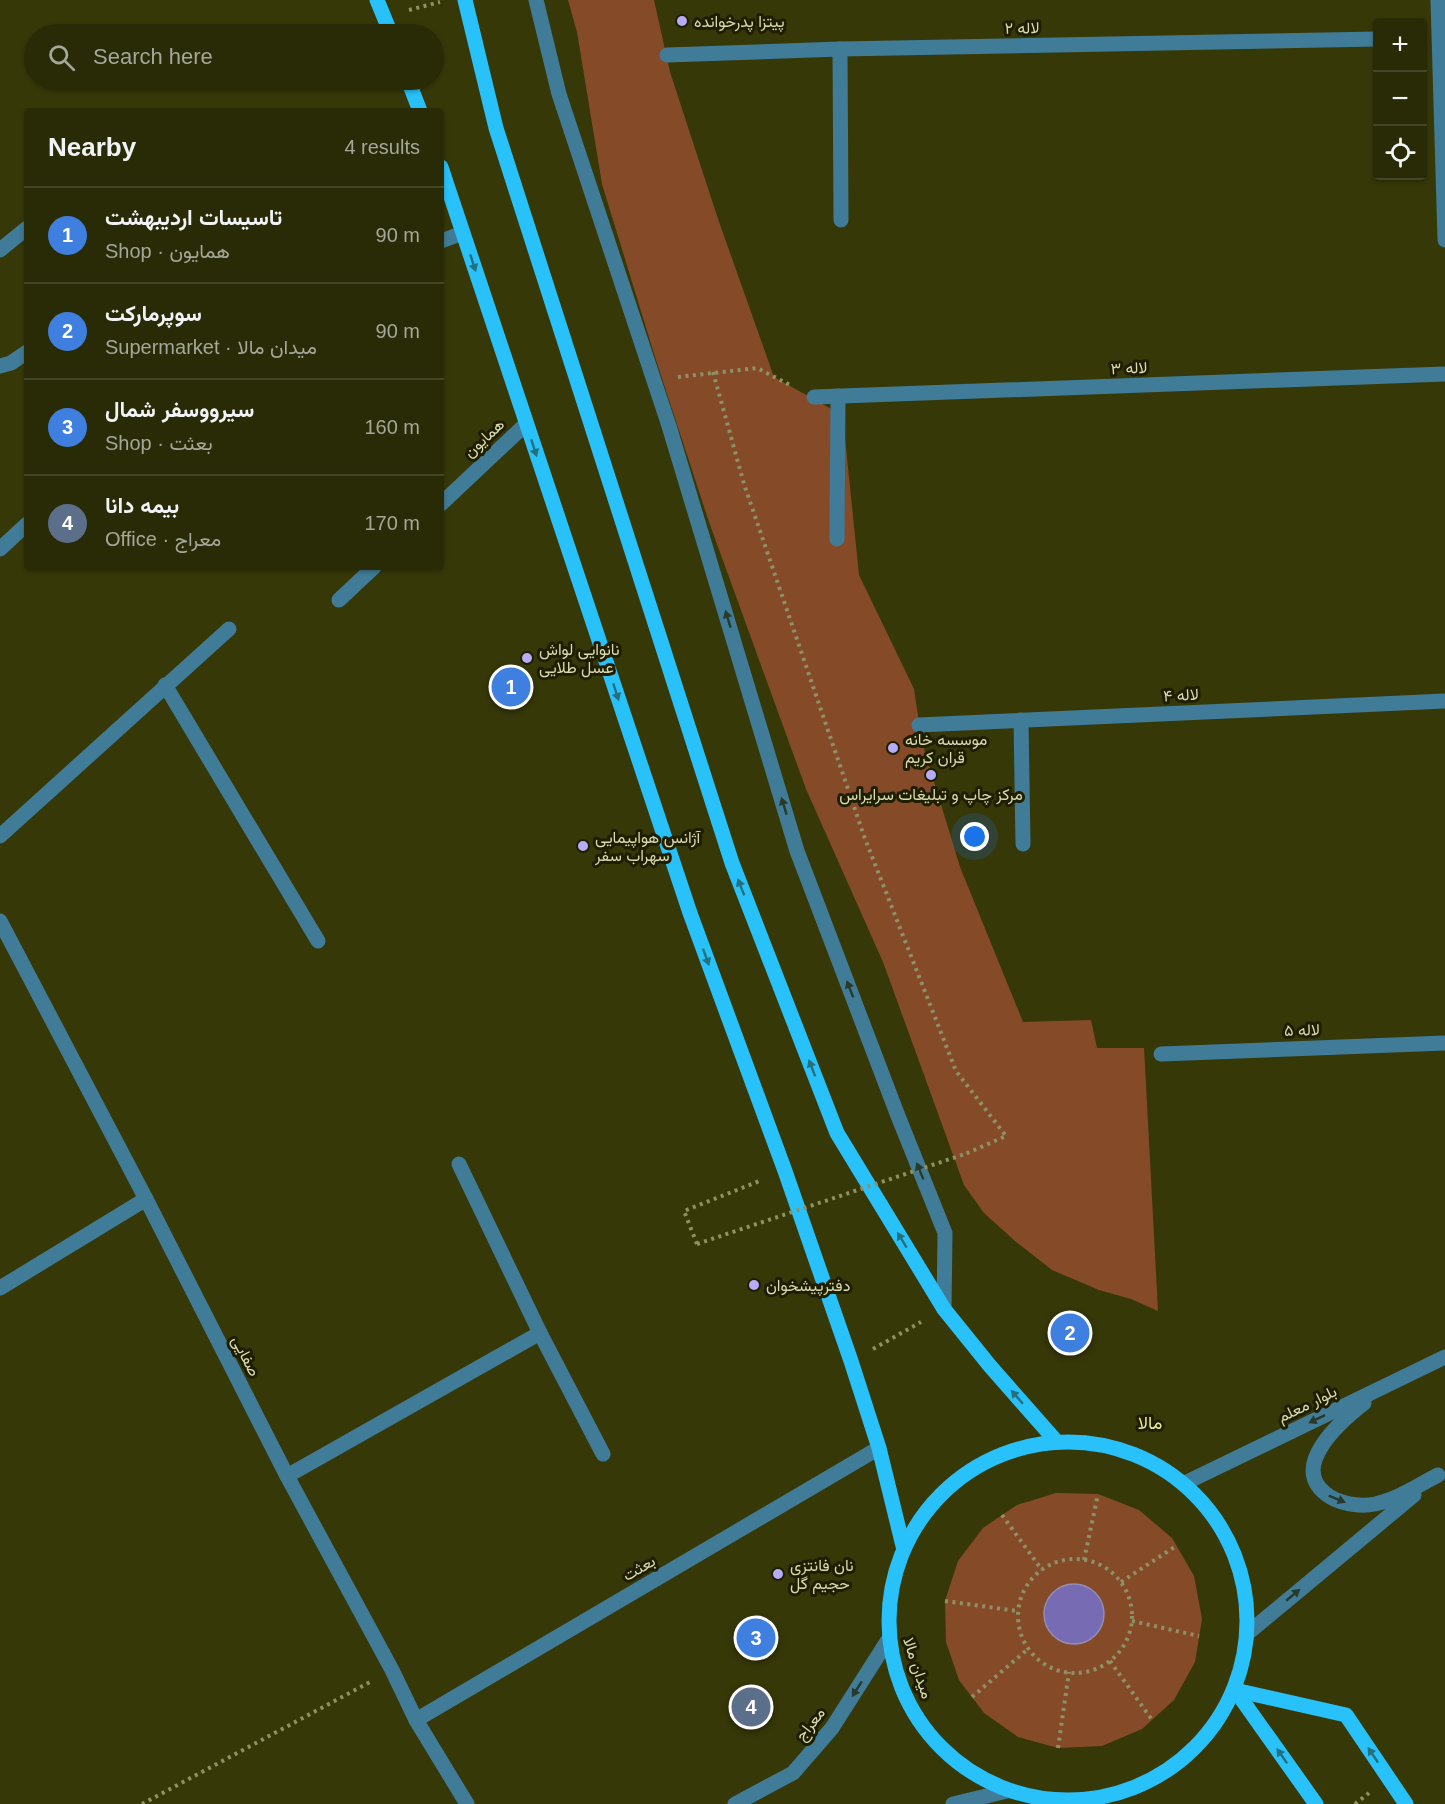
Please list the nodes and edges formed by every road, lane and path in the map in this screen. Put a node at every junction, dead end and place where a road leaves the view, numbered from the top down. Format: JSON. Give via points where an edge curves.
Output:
{"nodes":[{"id":1,"x":377,"y":0,"type":"edge"},
{"id":2,"x":446,"y":0,"type":"edge"},
{"id":3,"x":465,"y":0,"type":"edge"},
{"id":4,"x":536,"y":0,"type":"edge"},
{"id":5,"x":1438,"y":0,"type":"edge"},
{"id":6,"x":384,"y":16,"type":"junction"},
{"id":7,"x":387,"y":24,"type":"edge"},
{"id":8,"x":1439,"y":38,"type":"junction"},
{"id":9,"x":1373,"y":39,"type":"edge"},
{"id":10,"x":1427,"y":39,"type":"edge"},
{"id":11,"x":840,"y":49,"type":"junction"},
{"id":12,"x":667,"y":55,"type":"dead end"},
{"id":13,"x":412,"y":90,"type":"edge"},
{"id":14,"x":419,"y":108,"type":"edge"},
{"id":15,"x":444,"y":176,"type":"edge"},
{"id":16,"x":841,"y":220,"type":"dead end"},
{"id":17,"x":24,"y":230,"type":"edge"},
{"id":18,"x":463,"y":233,"type":"junction"},
{"id":19,"x":444,"y":240,"type":"edge"},
{"id":20,"x":1445,"y":240,"type":"edge"},
{"id":21,"x":0,"y":250,"type":"edge"},
{"id":22,"x":24,"y":354,"type":"edge"},
{"id":23,"x":0,"y":366,"type":"edge"},
{"id":24,"x":713,"y":372,"type":"junction"},
{"id":25,"x":1445,"y":374,"type":"edge"},
{"id":26,"x":654,"y":381,"type":"junction"},
{"id":27,"x":838,"y":396,"type":"junction"},
{"id":28,"x":814,"y":397,"type":"joint"},
{"id":29,"x":526,"y":424,"type":"junction"},
{"id":30,"x":444,"y":501,"type":"edge"},
{"id":31,"x":24,"y":527,"type":"edge"},
{"id":32,"x":837,"y":539,"type":"dead end"},
{"id":33,"x":0,"y":549,"type":"edge"},
{"id":34,"x":371,"y":570,"type":"edge"},
{"id":35,"x":339,"y":600,"type":"dead end"},
{"id":36,"x":229,"y":629,"type":"dead end"},
{"id":37,"x":165,"y":685,"type":"junction"},
{"id":38,"x":1445,"y":700,"type":"edge"},
{"id":39,"x":1021,"y":720,"type":"junction"},
{"id":40,"x":920,"y":724,"type":"dead end"},
{"id":41,"x":0,"y":836,"type":"edge"},
{"id":42,"x":1023,"y":844,"type":"dead end"},
{"id":43,"x":0,"y":921,"type":"edge"},
{"id":44,"x":318,"y":941,"type":"dead end"},
{"id":45,"x":1445,"y":1043,"type":"edge"},
{"id":46,"x":1161,"y":1054,"type":"dead end"},
{"id":47,"x":459,"y":1164,"type":"dead end"},
{"id":48,"x":785,"y":1171,"type":"junction"},
{"id":49,"x":146,"y":1199,"type":"junction"},
{"id":50,"x":0,"y":1288,"type":"edge"},
{"id":51,"x":944,"y":1309,"type":"junction"},
{"id":52,"x":540,"y":1333,"type":"junction"},
{"id":53,"x":1445,"y":1357,"type":"edge"},
{"id":54,"x":851,"y":1361,"type":"junction"},
{"id":55,"x":1394,"y":1382,"type":"junction"},
{"id":56,"x":1056,"y":1441,"type":"junction"},
{"id":57,"x":879,"y":1448,"type":"junction"},
{"id":58,"x":603,"y":1454,"type":"dead end"},
{"id":59,"x":1441,"y":1472,"type":"edge"},
{"id":60,"x":287,"y":1476,"type":"junction"},
{"id":61,"x":1185,"y":1483,"type":"junction"},
{"id":62,"x":1098,"y":1494,"type":"dead end"},
{"id":63,"x":1002,"y":1515,"type":"dead end"},
{"id":64,"x":903,"y":1546,"type":"junction"},
{"id":65,"x":1176,"y":1546,"type":"dead end"},
{"id":66,"x":1084,"y":1560,"type":"junction"},
{"id":67,"x":1042,"y":1570,"type":"junction"},
{"id":68,"x":1121,"y":1581,"type":"junction"},
{"id":69,"x":945,"y":1600,"type":"dead end"},
{"id":70,"x":1017,"y":1611,"type":"junction"},
{"id":71,"x":1132,"y":1621,"type":"junction"},
{"id":72,"x":1248,"y":1633,"type":"junction"},
{"id":73,"x":1199,"y":1636,"type":"dead end"},
{"id":74,"x":888,"y":1640,"type":"junction"},
{"id":75,"x":1028,"y":1649,"type":"junction"},
{"id":76,"x":1110,"y":1661,"type":"junction"},
{"id":77,"x":392,"y":1670,"type":"junction"},
{"id":78,"x":1069,"y":1672,"type":"junction"},
{"id":79,"x":1235,"y":1690,"type":"junction"},
{"id":80,"x":972,"y":1697,"type":"dead end"},
{"id":81,"x":416,"y":1720,"type":"junction"},
{"id":82,"x":1152,"y":1720,"type":"dead end"},
{"id":83,"x":1058,"y":1748,"type":"dead end"},
{"id":84,"x":1007,"y":1791,"type":"junction"},
{"id":85,"x":1099,"y":1802,"type":"edge"},
{"id":86,"x":142,"y":1804,"type":"edge"},
{"id":87,"x":467,"y":1804,"type":"edge"},
{"id":88,"x":735,"y":1804,"type":"edge"},
{"id":89,"x":953,"y":1804,"type":"edge"},
{"id":90,"x":1316,"y":1804,"type":"edge"},
{"id":91,"x":1406,"y":1804,"type":"edge"}],
"edges":[{"from":1,"to":6,"type":"main road"},
{"from":2,"to":6,"type":"path"},
{"from":51,"to":3,"type":"main road","one_way":true,"via":[[837,1133],[732,863],[496,128]]},
{"from":4,"to":26,"type":"street","via":[[559,94]]},
{"from":5,"to":8,"type":"street"},
{"from":6,"to":7,"type":"main road"},
{"from":8,"to":10,"type":"street"},
{"from":8,"to":20,"type":"street"},
{"from":9,"to":11,"type":"street","name":"لاله ۲"},
{"from":11,"to":12,"type":"street","name":"لاله ۲"},
{"from":11,"to":16,"type":"street"},
{"from":13,"to":14,"type":"main road"},
{"from":15,"to":18,"type":"main road"},
{"from":17,"to":21,"type":"street"},
{"from":18,"to":19,"type":"street"},
{"from":18,"to":29,"type":"main road","one_way":true},
{"from":22,"to":23,"type":"street"},
{"from":24,"to":26,"type":"path"},
{"from":24,"to":28,"type":"path","via":[[757,368]]},
{"from":24,"to":48,"type":"path","bridge":true,"via":[[744,484],[868,846],[956,1071],[1006,1136],[965,1154],[698,1244],[684,1211]]},
{"from":25,"to":27,"type":"street","name":"لاله ۳"},
{"from":51,"to":26,"type":"street","one_way":true,"via":[[945,1233],[797,850]]},
{"from":27,"to":28,"type":"street","name":"لاله ۳"},
{"from":27,"to":32,"type":"street"},
{"from":29,"to":30,"type":"street","name":"همایون"},
{"from":29,"to":48,"type":"main road","one_way":true,"via":[[690,913]]},
{"from":31,"to":33,"type":"street"},
{"from":34,"to":35,"type":"street"},
{"from":36,"to":37,"type":"street"},
{"from":37,"to":41,"type":"street"},
{"from":37,"to":44,"type":"street"},
{"from":38,"to":39,"type":"street","name":"لاله ۴"},
{"from":39,"to":40,"type":"street","name":"لاله ۴"},
{"from":39,"to":42,"type":"street"},
{"from":43,"to":49,"type":"street","name":"صفایی"},
{"from":45,"to":46,"type":"street","name":"لاله ۵"},
{"from":47,"to":52,"type":"street"},
{"from":48,"to":54,"type":"main road"},
{"from":49,"to":50,"type":"street"},
{"from":49,"to":60,"type":"street","name":"صفایی"},
{"from":51,"to":54,"type":"path"},
{"from":56,"to":51,"type":"main road","one_way":true},
{"from":52,"to":58,"type":"street"},
{"from":52,"to":60,"type":"street"},
{"from":53,"to":55,"type":"street","name":"بلوار معلم"},
{"from":54,"to":57,"type":"main road"},
{"from":55,"to":59,"type":"street","one_way":true,"via":[[1344,1419],[1328,1436],[1313,1470],[1318,1488],[1334,1500],[1373,1504],[1396,1498]]},
{"from":55,"to":61,"type":"street","name":"بلوار معلم","one_way":true},
{"from":56,"to":61,"type":"main road","name":"میدان مالا","via":[[1102,1444],[1146,1458]]},
{"from":56,"to":64,"type":"main road","name":"میدان مالا","via":[[1009,1450],[965,1472],[929,1505]]},
{"from":57,"to":64,"type":"main road"},
{"from":57,"to":81,"type":"street","name":"بعثت"},
{"from":72,"to":59,"type":"street","one_way":true},
{"from":60,"to":77,"type":"street","name":"صفایی"},
{"from":61,"to":72,"type":"main road","name":"میدان مالا","via":[[1213,1514],[1234,1551],[1246,1591]]},
{"from":62,"to":66,"type":"path"},
{"from":63,"to":67,"type":"path"},
{"from":64,"to":74,"type":"main road","name":"میدان مالا","via":[[890,1592]]},
{"from":65,"to":68,"type":"path"},
{"from":66,"to":67,"type":"path","via":[[1069,1559]]},
{"from":66,"to":68,"type":"path","via":[[1107,1568]]},
{"from":67,"to":70,"type":"path","via":[[1022,1592]]},
{"from":68,"to":71,"type":"path","via":[[1130,1597]]},
{"from":69,"to":70,"type":"path"},
{"from":70,"to":75,"type":"path","via":[[1019,1630]]},
{"from":71,"to":73,"type":"path"},
{"from":71,"to":76,"type":"path","via":[[1123,1648]]},
{"from":72,"to":79,"type":"main road","name":"میدان مالا"},
{"from":74,"to":84,"type":"main road","name":"میدان مالا","via":[[908,1704],[949,1756]]},
{"from":74,"to":88,"type":"street","name":"معراج","one_way":true,"via":[[832,1728],[793,1773]]},
{"from":75,"to":78,"type":"path","via":[[1042,1663]]},
{"from":75,"to":80,"type":"path"},
{"from":76,"to":78,"type":"path","via":[[1095,1669]]},
{"from":76,"to":82,"type":"path"},
{"from":77,"to":81,"type":"street","name":"صفایی"},
{"from":77,"to":86,"type":"path"},
{"from":78,"to":83,"type":"path"},
{"from":79,"to":85,"type":"main road","name":"میدان مالا","via":[[1213,1729],[1181,1762],[1141,1786]]},
{"from":90,"to":79,"type":"main road","one_way":true},
{"from":91,"to":79,"type":"main road","one_way":true,"via":[[1346,1715]]},
{"from":81,"to":87,"type":"street","name":"صفایی"},
{"from":84,"to":85,"type":"main road","name":"میدان مالا","via":[[1036,1798]]},
{"from":84,"to":89,"type":"street"}]}
